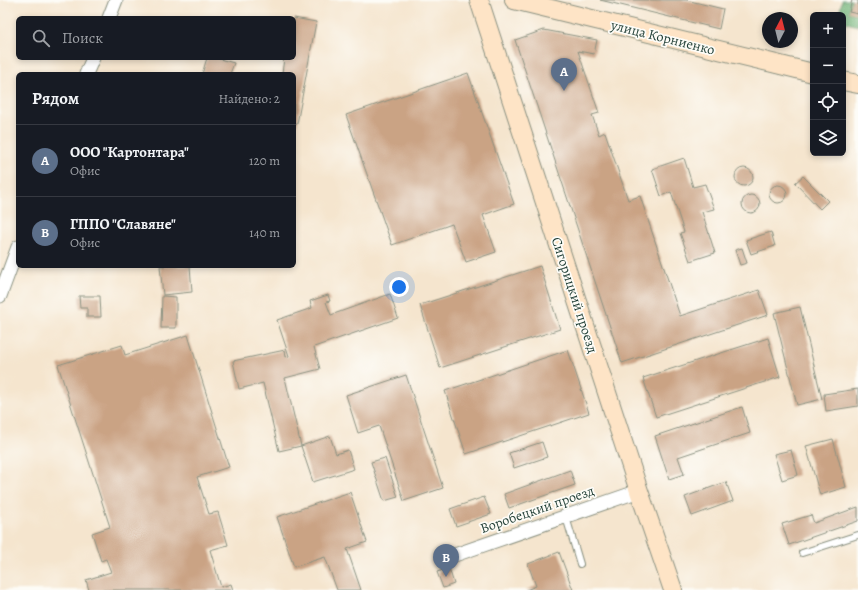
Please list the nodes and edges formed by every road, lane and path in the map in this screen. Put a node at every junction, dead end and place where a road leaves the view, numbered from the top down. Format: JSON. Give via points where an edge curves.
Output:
{"nodes":[{"id":1,"x":116,"y":0,"type":"edge"},
{"id":2,"x":479,"y":0,"type":"edge"},
{"id":3,"x":514,"y":0,"type":"edge"},
{"id":4,"x":110,"y":16,"type":"edge"},
{"id":5,"x":92,"y":60,"type":"edge"},
{"id":6,"x":87,"y":72,"type":"edge"},
{"id":7,"x":810,"y":72,"type":"edge"},
{"id":8,"x":846,"y":82,"type":"edge"},
{"id":9,"x":858,"y":84,"type":"edge"},
{"id":10,"x":16,"y":252,"type":"edge"},
{"id":11,"x":0,"y":296,"type":"edge"},
{"id":12,"x":639,"y":491,"type":"junction"},
{"id":13,"x":566,"y":517,"type":"junction"},
{"id":14,"x":858,"y":535,"type":"edge"},
{"id":15,"x":802,"y":553,"type":"dead end"},
{"id":16,"x":446,"y":558,"type":"dead end"},
{"id":17,"x":580,"y":564,"type":"dead end"},
{"id":18,"x":673,"y":590,"type":"edge"}],
"edges":[{"from":1,"to":4,"type":"street"},
{"from":2,"to":12,"type":"street","name":"Сигорицкий проезд"},
{"from":3,"to":7,"type":"street","name":"улица Корниенко"},
{"from":5,"to":6,"type":"street"},
{"from":8,"to":9,"type":"street"},
{"from":10,"to":11,"type":"street"},
{"from":12,"to":13,"type":"street","name":"Воробецкий проезд"},
{"from":12,"to":18,"type":"street","name":"Сигорицкий проезд"},
{"from":13,"to":16,"type":"street","name":"Воробецкий проезд"},
{"from":13,"to":17,"type":"lane"},
{"from":14,"to":15,"type":"lane"}]}
